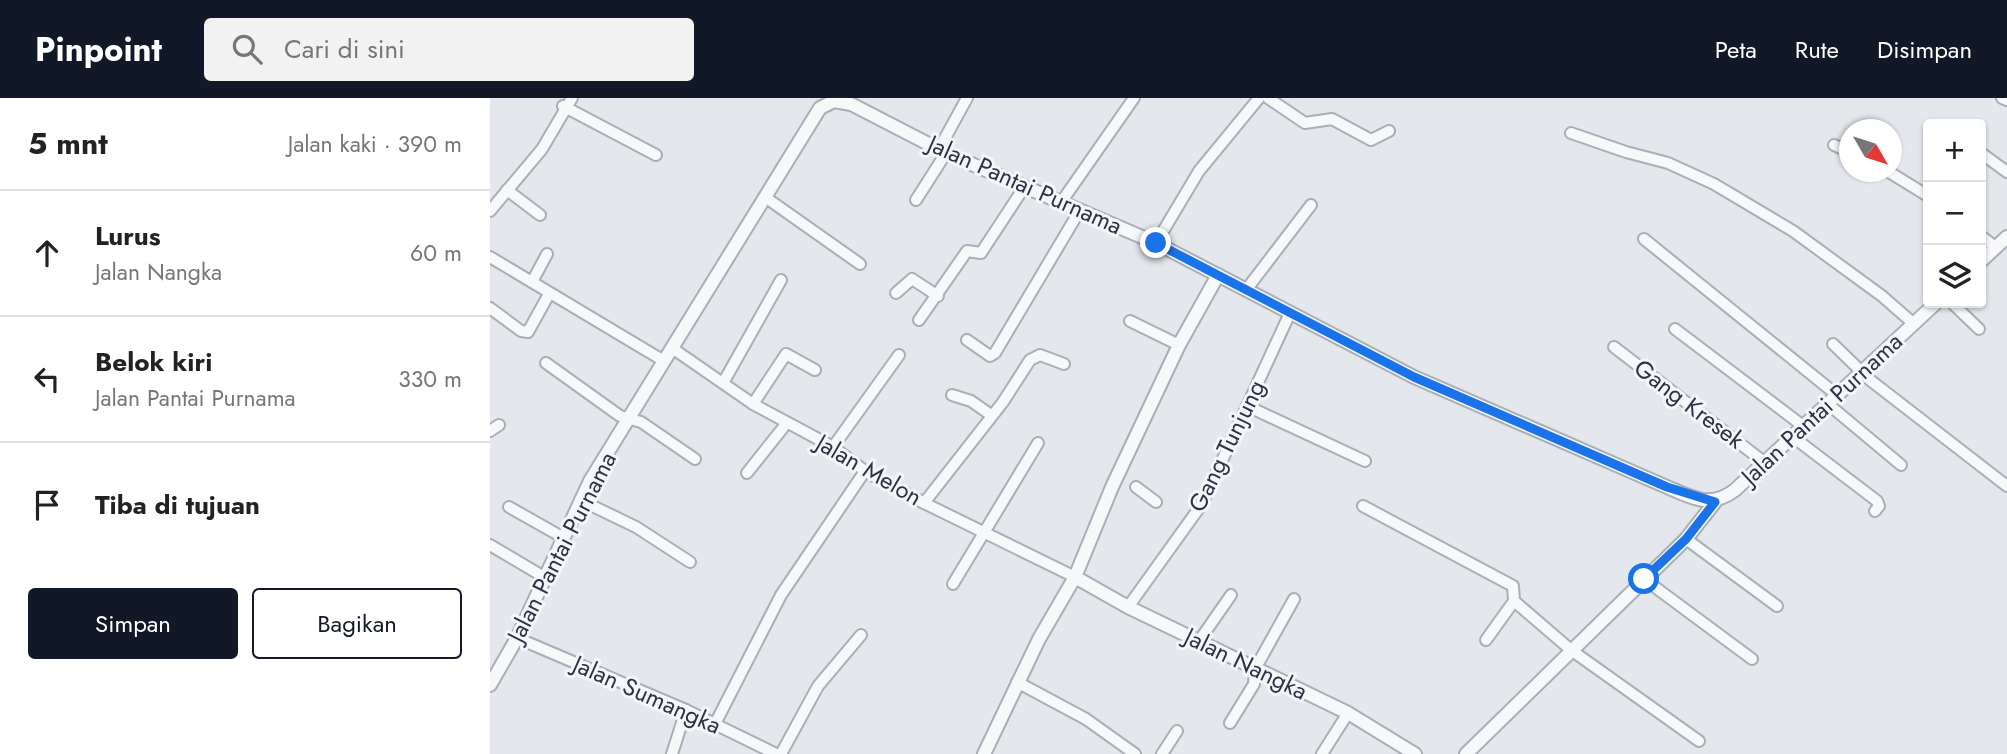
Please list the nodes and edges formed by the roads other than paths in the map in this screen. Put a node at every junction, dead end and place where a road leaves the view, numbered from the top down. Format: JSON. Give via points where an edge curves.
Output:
{"nodes":[{"id":1,"x":967,"y":98,"type":"edge"},
{"id":2,"x":1134,"y":98,"type":"edge"},
{"id":3,"x":1259,"y":98,"type":"edge"},
{"id":4,"x":1268,"y":98,"type":"edge"},
{"id":5,"x":834,"y":99,"type":"edge"},
{"id":6,"x":566,"y":104,"type":"edge"},
{"id":7,"x":1389,"y":131,"type":"dead end"},
{"id":8,"x":1571,"y":133,"type":"dead end"},
{"id":9,"x":1834,"y":145,"type":"dead end"},
{"id":10,"x":1839,"y":147,"type":"edge"},
{"id":11,"x":942,"y":151,"type":"junction"},
{"id":12,"x":656,"y":155,"type":"dead end"},
{"id":13,"x":1986,"y":157,"type":"edge"},
{"id":14,"x":2007,"y":172,"type":"edge"},
{"id":15,"x":1902,"y":180,"type":"edge"},
{"id":16,"x":1025,"y":186,"type":"junction"},
{"id":17,"x":507,"y":190,"type":"junction"},
{"id":18,"x":1923,"y":193,"type":"edge"},
{"id":19,"x":765,"y":197,"type":"junction"},
{"id":20,"x":916,"y":201,"type":"dead end"},
{"id":21,"x":1062,"y":201,"type":"junction"},
{"id":22,"x":1311,"y":205,"type":"dead end"},
{"id":23,"x":1080,"y":210,"type":"junction"},
{"id":24,"x":490,"y":211,"type":"edge"},
{"id":25,"x":540,"y":215,"type":"dead end"},
{"id":26,"x":2007,"y":237,"type":"edge"},
{"id":27,"x":1644,"y":239,"type":"dead end"},
{"id":28,"x":1986,"y":240,"type":"edge"},
{"id":29,"x":1156,"y":243,"type":"junction"},
{"id":30,"x":1996,"y":247,"type":"junction"},
{"id":31,"x":547,"y":254,"type":"dead end"},
{"id":32,"x":1986,"y":256,"type":"edge"},
{"id":33,"x":490,"y":257,"type":"edge"},
{"id":34,"x":860,"y":264,"type":"dead end"},
{"id":35,"x":1218,"y":275,"type":"junction"},
{"id":36,"x":781,"y":280,"type":"dead end"},
{"id":37,"x":532,"y":282,"type":"junction"},
{"id":38,"x":1246,"y":290,"type":"junction"},
{"id":39,"x":896,"y":293,"type":"dead end"},
{"id":40,"x":550,"y":294,"type":"junction"},
{"id":41,"x":938,"y":296,"type":"junction"},
{"id":42,"x":490,"y":308,"type":"edge"},
{"id":43,"x":1931,"y":308,"type":"edge"},
{"id":44,"x":1957,"y":308,"type":"edge"},
{"id":45,"x":1290,"y":313,"type":"junction"},
{"id":46,"x":919,"y":320,"type":"dead end"},
{"id":47,"x":1130,"y":321,"type":"dead end"},
{"id":48,"x":1914,"y":324,"type":"junction"},
{"id":49,"x":1675,"y":329,"type":"dead end"},
{"id":50,"x":1979,"y":329,"type":"dead end"},
{"id":51,"x":967,"y":340,"type":"dead end"},
{"id":52,"x":1833,"y":344,"type":"dead end"},
{"id":53,"x":1179,"y":345,"type":"junction"},
{"id":54,"x":1614,"y":347,"type":"dead end"},
{"id":55,"x":672,"y":348,"type":"junction"},
{"id":56,"x":899,"y":355,"type":"dead end"},
{"id":57,"x":664,"y":361,"type":"junction"},
{"id":58,"x":546,"y":363,"type":"dead end"},
{"id":59,"x":1064,"y":364,"type":"dead end"},
{"id":60,"x":815,"y":370,"type":"dead end"},
{"id":61,"x":1863,"y":372,"type":"junction"},
{"id":62,"x":723,"y":383,"type":"junction"},
{"id":63,"x":952,"y":395,"type":"dead end"},
{"id":64,"x":1833,"y":399,"type":"junction"},
{"id":65,"x":753,"y":404,"type":"junction"},
{"id":66,"x":1247,"y":406,"type":"junction"},
{"id":67,"x":991,"y":415,"type":"junction"},
{"id":68,"x":629,"y":419,"type":"junction"},
{"id":69,"x":786,"y":424,"type":"junction"},
{"id":70,"x":1803,"y":426,"type":"junction"},
{"id":71,"x":1793,"y":437,"type":"junction"},
{"id":72,"x":1038,"y":443,"type":"dead end"},
{"id":73,"x":833,"y":447,"type":"junction"},
{"id":74,"x":695,"y":458,"type":"dead end"},
{"id":75,"x":1365,"y":461,"type":"dead end"},
{"id":76,"x":1764,"y":462,"type":"junction"},
{"id":77,"x":1900,"y":465,"type":"dead end"},
{"id":78,"x":865,"y":471,"type":"junction"},
{"id":79,"x":747,"y":473,"type":"dead end"},
{"id":80,"x":2007,"y":486,"type":"edge"},
{"id":81,"x":1136,"y":487,"type":"dead end"},
{"id":82,"x":580,"y":500,"type":"junction"},
{"id":83,"x":1157,"y":502,"type":"dead end"},
{"id":84,"x":1715,"y":502,"type":"junction"},
{"id":85,"x":924,"y":503,"type":"junction"},
{"id":86,"x":509,"y":506,"type":"dead end"},
{"id":87,"x":1363,"y":506,"type":"dead end"},
{"id":88,"x":1875,"y":512,"type":"dead end"},
{"id":89,"x":984,"y":533,"type":"junction"},
{"id":90,"x":562,"y":537,"type":"junction"},
{"id":91,"x":1686,"y":539,"type":"junction"},
{"id":92,"x":490,"y":545,"type":"edge"},
{"id":93,"x":690,"y":562,"type":"dead end"},
{"id":94,"x":544,"y":577,"type":"junction"},
{"id":95,"x":1075,"y":577,"type":"junction"},
{"id":96,"x":1644,"y":579,"type":"junction"},
{"id":97,"x":953,"y":584,"type":"dead end"},
{"id":98,"x":1231,"y":595,"type":"dead end"},
{"id":99,"x":1294,"y":599,"type":"dead end"},
{"id":100,"x":1514,"y":601,"type":"junction"},
{"id":101,"x":1777,"y":606,"type":"dead end"},
{"id":102,"x":1128,"y":607,"type":"junction"},
{"id":103,"x":861,"y":635,"type":"dead end"},
{"id":104,"x":517,"y":638,"type":"junction"},
{"id":105,"x":1486,"y":640,"type":"dead end"},
{"id":106,"x":1199,"y":641,"type":"junction"},
{"id":107,"x":1571,"y":650,"type":"junction"},
{"id":108,"x":1752,"y":659,"type":"dead end"},
{"id":109,"x":1255,"y":669,"type":"junction"},
{"id":110,"x":1017,"y":682,"type":"junction"},
{"id":111,"x":490,"y":685,"type":"edge"},
{"id":112,"x":686,"y":710,"type":"junction"},
{"id":113,"x":1348,"y":713,"type":"junction"},
{"id":114,"x":1230,"y":723,"type":"dead end"},
{"id":115,"x":715,"y":724,"type":"junction"},
{"id":116,"x":1177,"y":732,"type":"dead end"},
{"id":117,"x":1699,"y":741,"type":"dead end"},
{"id":118,"x":672,"y":754,"type":"edge"},
{"id":119,"x":779,"y":754,"type":"edge"},
{"id":120,"x":984,"y":754,"type":"edge"},
{"id":121,"x":1135,"y":754,"type":"edge"},
{"id":122,"x":1162,"y":754,"type":"edge"},
{"id":123,"x":1322,"y":754,"type":"edge"},
{"id":124,"x":1415,"y":754,"type":"edge"},
{"id":125,"x":1466,"y":754,"type":"edge"}],
"edges":[{"from":1,"to":11,"type":"street"},
{"from":2,"to":21,"type":"street"},
{"from":3,"to":29,"type":"street","via":[[1199,171]]},
{"from":4,"to":7,"type":"street","via":[[1305,123],[1332,119],[1371,140]]},
{"from":5,"to":11,"type":"street","name":"Jalan Pantai Purnama"},
{"from":5,"to":19,"type":"street","name":"Jalan Pantai Purnama","via":[[820,108]]},
{"from":6,"to":12,"type":"street"},
{"from":6,"to":17,"type":"street","via":[[542,149]]},
{"from":8,"to":48,"type":"street","via":[[1668,163],[1714,184],[1793,231]]},
{"from":9,"to":10,"type":"street"},
{"from":11,"to":16,"type":"street","name":"Jalan Pantai Purnama"},
{"from":11,"to":20,"type":"street"},
{"from":13,"to":14,"type":"street"},
{"from":15,"to":18,"type":"street"},
{"from":16,"to":21,"type":"street","name":"Jalan Pantai Purnama"},
{"from":16,"to":41,"type":"street","via":[[981,253],[968,250]]},
{"from":17,"to":24,"type":"street"},
{"from":17,"to":25,"type":"street"},
{"from":19,"to":34,"type":"street"},
{"from":19,"to":55,"type":"street","name":"Jalan Pantai Purnama"},
{"from":21,"to":23,"type":"street","name":"Jalan Pantai Purnama"},
{"from":22,"to":38,"type":"street"},
{"from":23,"to":29,"type":"street","name":"Jalan Pantai Purnama"},
{"from":23,"to":51,"type":"street","via":[[995,353],[990,356]]},
{"from":26,"to":30,"type":"street"},
{"from":27,"to":64,"type":"street"},
{"from":28,"to":30,"type":"street"},
{"from":29,"to":35,"type":"street","name":"Jalan Pantai Purnama"},
{"from":30,"to":32,"type":"street"},
{"from":31,"to":37,"type":"street"},
{"from":33,"to":37,"type":"street"},
{"from":35,"to":38,"type":"street","name":"Jalan Pantai Purnama"},
{"from":35,"to":53,"type":"street"},
{"from":36,"to":62,"type":"street"},
{"from":37,"to":40,"type":"street"},
{"from":38,"to":45,"type":"street","name":"Jalan Pantai Purnama"},
{"from":39,"to":41,"type":"street","via":[[912,279]]},
{"from":40,"to":42,"type":"street","via":[[528,332]]},
{"from":40,"to":57,"type":"street"},
{"from":41,"to":46,"type":"street"},
{"from":43,"to":48,"type":"street","name":"Jalan Pantai Purnama"},
{"from":44,"to":50,"type":"street"},
{"from":45,"to":66,"type":"street","name":"Gang Tunjung"},
{"from":45,"to":84,"type":"street","name":"Jalan Pantai Purnama","via":[[1414,377],[1667,487]]},
{"from":47,"to":53,"type":"street"},
{"from":48,"to":61,"type":"street","name":"Jalan Pantai Purnama"},
{"from":49,"to":70,"type":"street"},
{"from":52,"to":61,"type":"street"},
{"from":53,"to":95,"type":"street"},
{"from":54,"to":76,"type":"street","name":"Gang Kresek"},
{"from":55,"to":57,"type":"street","name":"Jalan Pantai Purnama"},
{"from":55,"to":62,"type":"street","name":"Jalan Melon"},
{"from":56,"to":73,"type":"street"},
{"from":57,"to":68,"type":"street","name":"Jalan Pantai Purnama"},
{"from":58,"to":68,"type":"street"},
{"from":59,"to":67,"type":"street","via":[[1035,356]]},
{"from":60,"to":65,"type":"street","via":[[786,354]]},
{"from":61,"to":64,"type":"street","name":"Jalan Pantai Purnama"},
{"from":61,"to":80,"type":"street"},
{"from":62,"to":65,"type":"street","name":"Jalan Melon"},
{"from":63,"to":67,"type":"street"},
{"from":64,"to":70,"type":"street","name":"Jalan Pantai Purnama"},
{"from":64,"to":77,"type":"street"},
{"from":65,"to":69,"type":"street","name":"Jalan Melon"},
{"from":66,"to":75,"type":"street"},
{"from":66,"to":102,"type":"street","name":"Gang Tunjung","via":[[1202,504]]},
{"from":67,"to":85,"type":"street"},
{"from":68,"to":74,"type":"street","via":[[641,422]]},
{"from":68,"to":82,"type":"street","name":"Jalan Pantai Purnama"},
{"from":69,"to":73,"type":"street","name":"Jalan Melon"},
{"from":69,"to":79,"type":"street"},
{"from":70,"to":71,"type":"street","name":"Jalan Pantai Purnama"},
{"from":71,"to":76,"type":"street","name":"Jalan Pantai Purnama"},
{"from":71,"to":88,"type":"street","via":[[1877,501]]},
{"from":72,"to":89,"type":"street"},
{"from":73,"to":78,"type":"street","name":"Jalan Melon"},
{"from":76,"to":84,"type":"street","name":"Jalan Pantai Purnama"},
{"from":78,"to":85,"type":"street","name":"Jalan Melon"},
{"from":78,"to":115,"type":"street","via":[[781,595]]},
{"from":81,"to":83,"type":"street"},
{"from":82,"to":90,"type":"street","name":"Jalan Pantai Purnama"},
{"from":82,"to":93,"type":"street","via":[[636,527]]},
{"from":84,"to":91,"type":"street"},
{"from":85,"to":89,"type":"street","name":"Jalan Melon"},
{"from":86,"to":90,"type":"street"},
{"from":87,"to":100,"type":"street","via":[[1510,584]]},
{"from":89,"to":95,"type":"street","name":"Jalan Melon"},
{"from":89,"to":97,"type":"street"},
{"from":90,"to":94,"type":"street","name":"Jalan Pantai Purnama"},
{"from":91,"to":96,"type":"street"},
{"from":91,"to":101,"type":"street"},
{"from":92,"to":94,"type":"street"},
{"from":94,"to":104,"type":"street","name":"Jalan Pantai Purnama"},
{"from":95,"to":102,"type":"street","name":"Jalan Nangka"},
{"from":95,"to":110,"type":"street"},
{"from":96,"to":107,"type":"street"},
{"from":96,"to":108,"type":"street"},
{"from":98,"to":106,"type":"street"},
{"from":99,"to":109,"type":"street"},
{"from":100,"to":105,"type":"street"},
{"from":100,"to":107,"type":"street"},
{"from":102,"to":106,"type":"street","name":"Jalan Nangka"},
{"from":103,"to":119,"type":"street","via":[[818,686]]},
{"from":104,"to":111,"type":"street","name":"Jalan Pantai Purnama"},
{"from":104,"to":112,"type":"street","name":"Jalan Sumangka"},
{"from":106,"to":109,"type":"street","name":"Jalan Nangka"},
{"from":107,"to":117,"type":"street"},
{"from":107,"to":125,"type":"street"},
{"from":109,"to":113,"type":"street","name":"Jalan Nangka"},
{"from":109,"to":114,"type":"street","via":[[1254,684]]},
{"from":110,"to":120,"type":"street"},
{"from":110,"to":121,"type":"street","via":[[1086,719]]},
{"from":112,"to":115,"type":"street","name":"Jalan Sumangka"},
{"from":112,"to":118,"type":"street"},
{"from":113,"to":123,"type":"street"},
{"from":113,"to":124,"type":"street","name":"Jalan Nangka"},
{"from":115,"to":119,"type":"street","name":"Jalan Sumangka"},
{"from":116,"to":122,"type":"street"}]}
